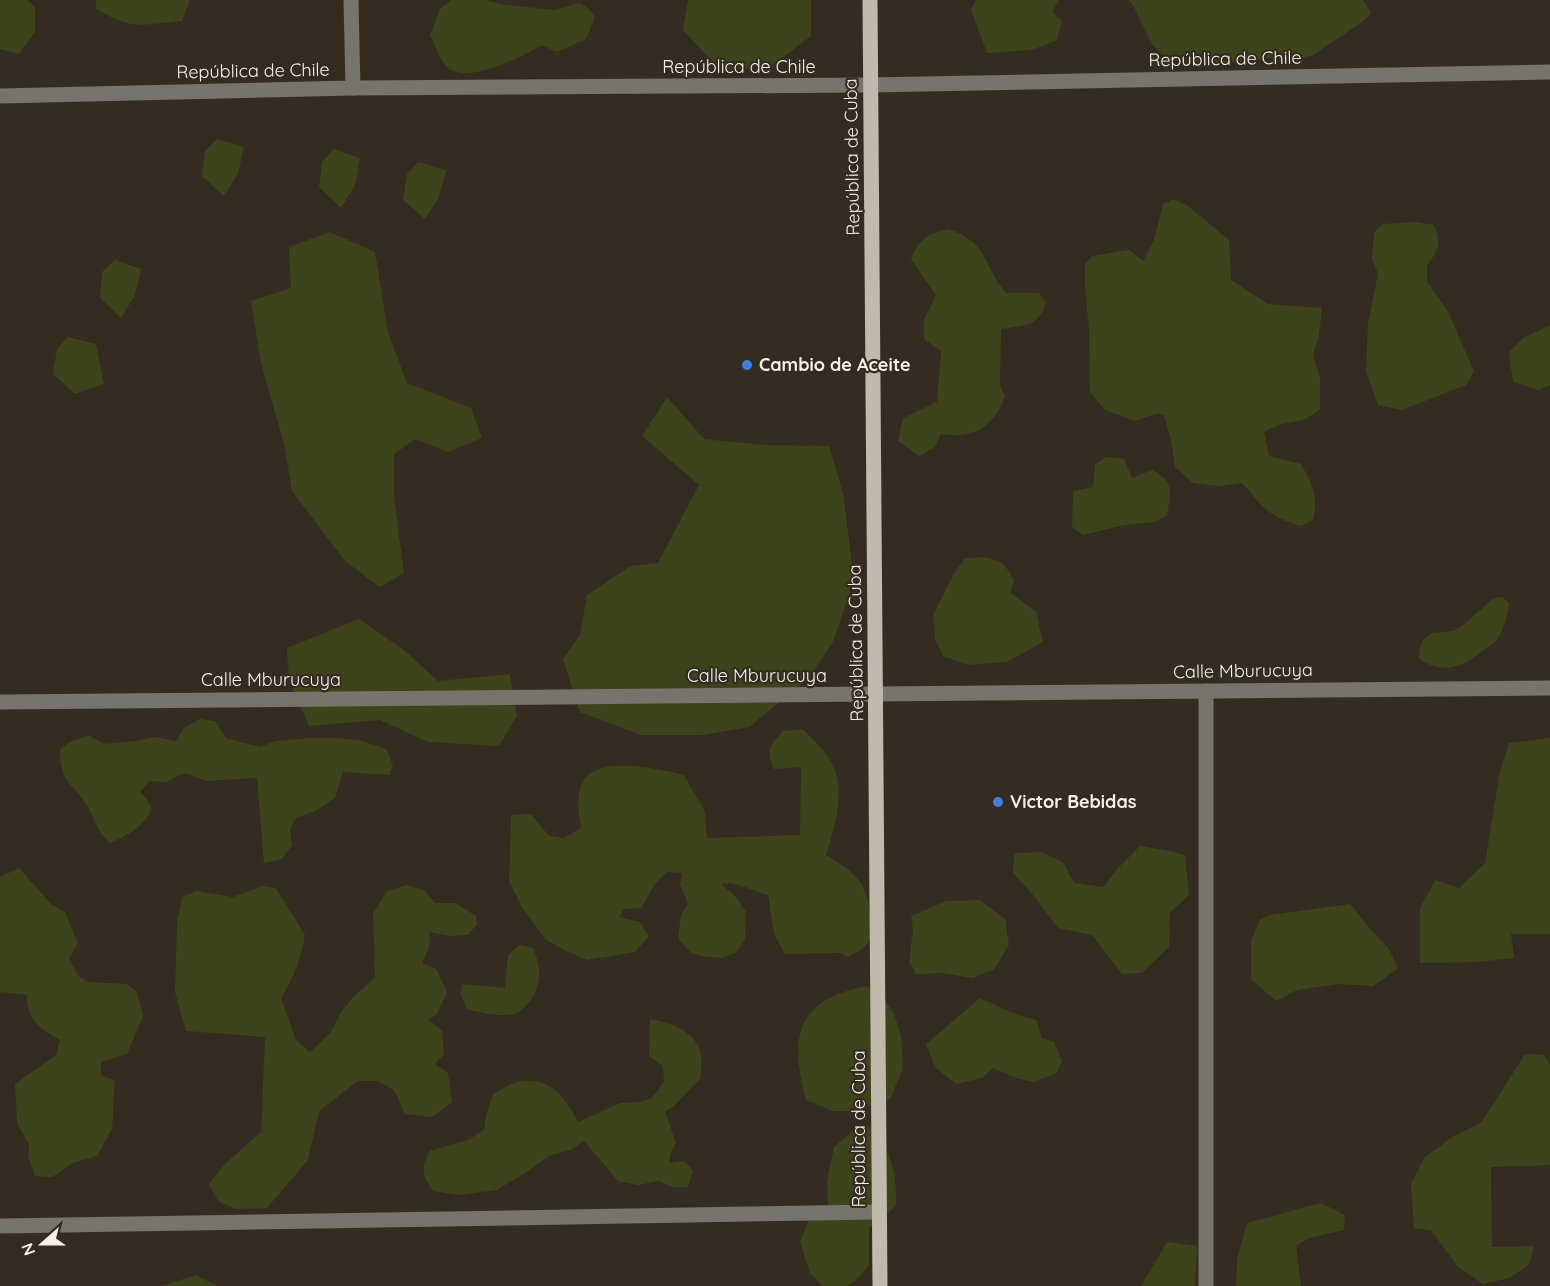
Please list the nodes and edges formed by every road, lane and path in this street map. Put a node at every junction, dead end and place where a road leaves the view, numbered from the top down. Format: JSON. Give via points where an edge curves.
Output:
{"nodes":[{"id":1,"x":351,"y":0,"type":"edge"},
{"id":2,"x":870,"y":0,"type":"edge"},
{"id":3,"x":1550,"y":72,"type":"edge"},
{"id":4,"x":870,"y":85,"type":"junction"},
{"id":5,"x":353,"y":88,"type":"junction"},
{"id":6,"x":0,"y":96,"type":"edge"},
{"id":7,"x":1550,"y":688,"type":"edge"},
{"id":8,"x":1206,"y":691,"type":"junction"},
{"id":9,"x":877,"y":695,"type":"junction"},
{"id":10,"x":0,"y":702,"type":"edge"},
{"id":11,"x":879,"y":1212,"type":"junction"},
{"id":12,"x":0,"y":1226,"type":"edge"},
{"id":13,"x":880,"y":1286,"type":"edge"},
{"id":14,"x":1206,"y":1286,"type":"edge"}],
"edges":[{"from":1,"to":5,"type":"street"},
{"from":2,"to":4,"type":"main road","name":"República de Cuba"},
{"from":3,"to":4,"type":"street","name":"República de Chile"},
{"from":4,"to":5,"type":"street","name":"República de Chile"},
{"from":4,"to":9,"type":"main road","name":"República de Cuba"},
{"from":5,"to":6,"type":"street","name":"República de Chile"},
{"from":7,"to":8,"type":"street","name":"Calle Mburucuya"},
{"from":8,"to":9,"type":"street","name":"Calle Mburucuya"},
{"from":8,"to":14,"type":"street"},
{"from":9,"to":10,"type":"street","name":"Calle Mburucuya"},
{"from":9,"to":11,"type":"main road","name":"República de Cuba"},
{"from":11,"to":12,"type":"street"},
{"from":11,"to":13,"type":"main road","name":"República de Cuba"}]}
